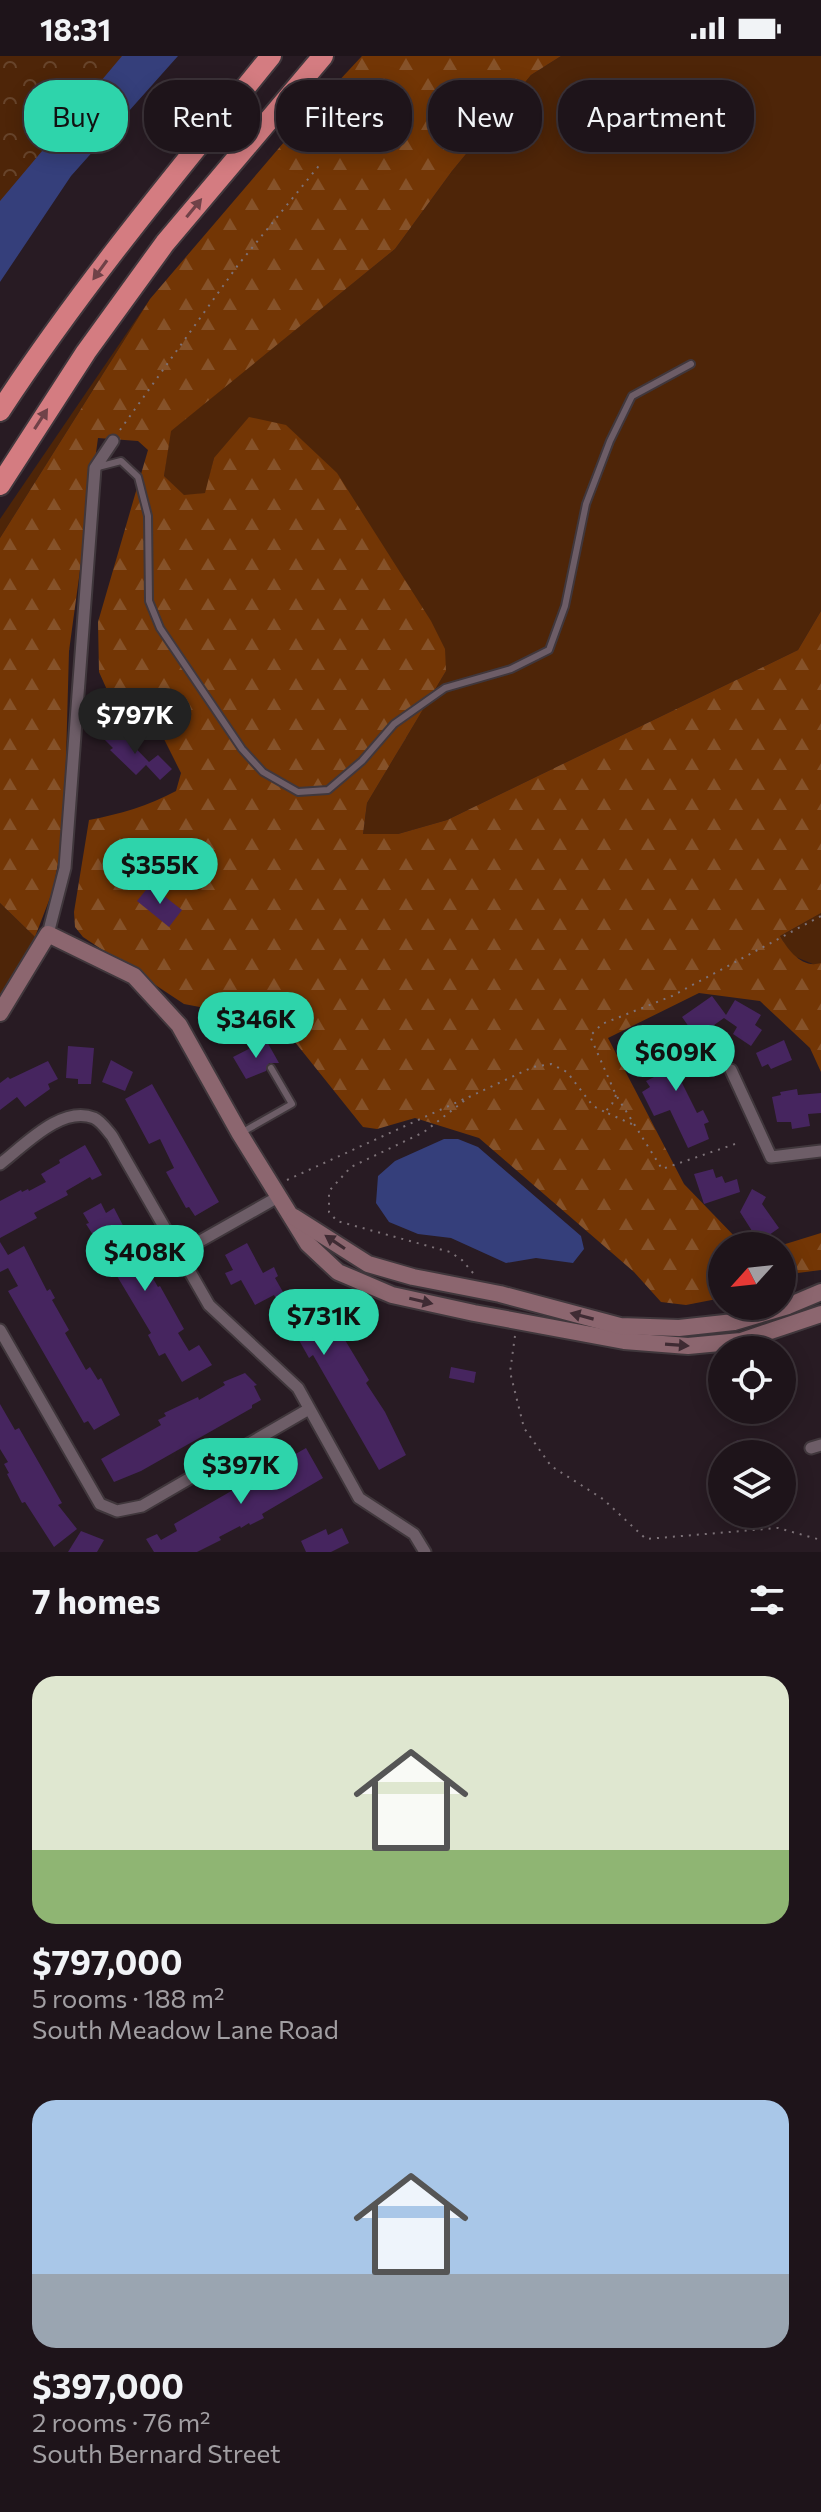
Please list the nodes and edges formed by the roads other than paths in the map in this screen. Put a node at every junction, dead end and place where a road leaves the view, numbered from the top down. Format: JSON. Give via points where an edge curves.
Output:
{"nodes":[{"id":1,"x":271,"y":56,"type":"edge"},
{"id":2,"x":323,"y":56,"type":"edge"},
{"id":3,"x":691,"y":364,"type":"dead end"},
{"id":4,"x":0,"y":411,"type":"edge"},
{"id":5,"x":113,"y":441,"type":"road end"},
{"id":6,"x":95,"y":468,"type":"junction"},
{"id":7,"x":0,"y":485,"type":"edge"},
{"id":8,"x":48,"y":934,"type":"junction"},
{"id":9,"x":0,"y":1013,"type":"edge"},
{"id":10,"x":271,"y":1068,"type":"dead end"},
{"id":11,"x":731,"y":1070,"type":"dead end"},
{"id":12,"x":240,"y":1134,"type":"junction"},
{"id":13,"x":821,"y":1151,"type":"edge"},
{"id":14,"x":0,"y":1164,"type":"edge"},
{"id":15,"x":278,"y":1197,"type":"junction"},
{"id":16,"x":292,"y":1216,"type":"junction"},
{"id":17,"x":179,"y":1253,"type":"junction"},
{"id":18,"x":821,"y":1292,"type":"edge"},
{"id":19,"x":821,"y":1314,"type":"edge"},
{"id":20,"x":0,"y":1330,"type":"edge"},
{"id":21,"x":309,"y":1409,"type":"junction"},
{"id":22,"x":425,"y":1552,"type":"edge"}],
"edges":[{"from":1,"to":4,"type":"highway","one_way":true,"via":[[125,236]]},
{"from":7,"to":2,"type":"highway","one_way":true,"via":[[165,243]]},
{"from":3,"to":6,"type":"lane","via":[[632,396],[586,504],[565,606],[549,650],[511,669],[445,688],[394,724],[328,790],[298,792],[263,772],[242,749],[160,628],[149,601],[148,516],[138,477],[121,461]]},
{"from":5,"to":6,"type":"street"},
{"from":6,"to":8,"type":"street","via":[[65,868]]},
{"from":8,"to":9,"type":"street"},
{"from":8,"to":12,"type":"street","via":[[134,976],[179,1025]]},
{"from":10,"to":12,"type":"lane","via":[[292,1104]]},
{"from":11,"to":13,"type":"street","via":[[771,1157]]},
{"from":12,"to":15,"type":"street"},
{"from":14,"to":17,"type":"street","via":[[57,1121],[76,1114],[97,1119]]},
{"from":15,"to":16,"type":"street"},
{"from":15,"to":17,"type":"street"},
{"from":18,"to":16,"type":"street","one_way":true,"via":[[734,1322],[679,1328],[620,1326],[368,1264]]},
{"from":16,"to":19,"type":"street","one_way":true,"via":[[308,1244],[338,1272],[392,1295],[624,1341],[688,1346],[741,1341]]},
{"from":17,"to":21,"type":"street","via":[[209,1305],[298,1388]]},
{"from":20,"to":21,"type":"street","via":[[100,1504],[117,1511],[142,1506]]},
{"from":21,"to":22,"type":"street","via":[[359,1498],[414,1534]]}]}
